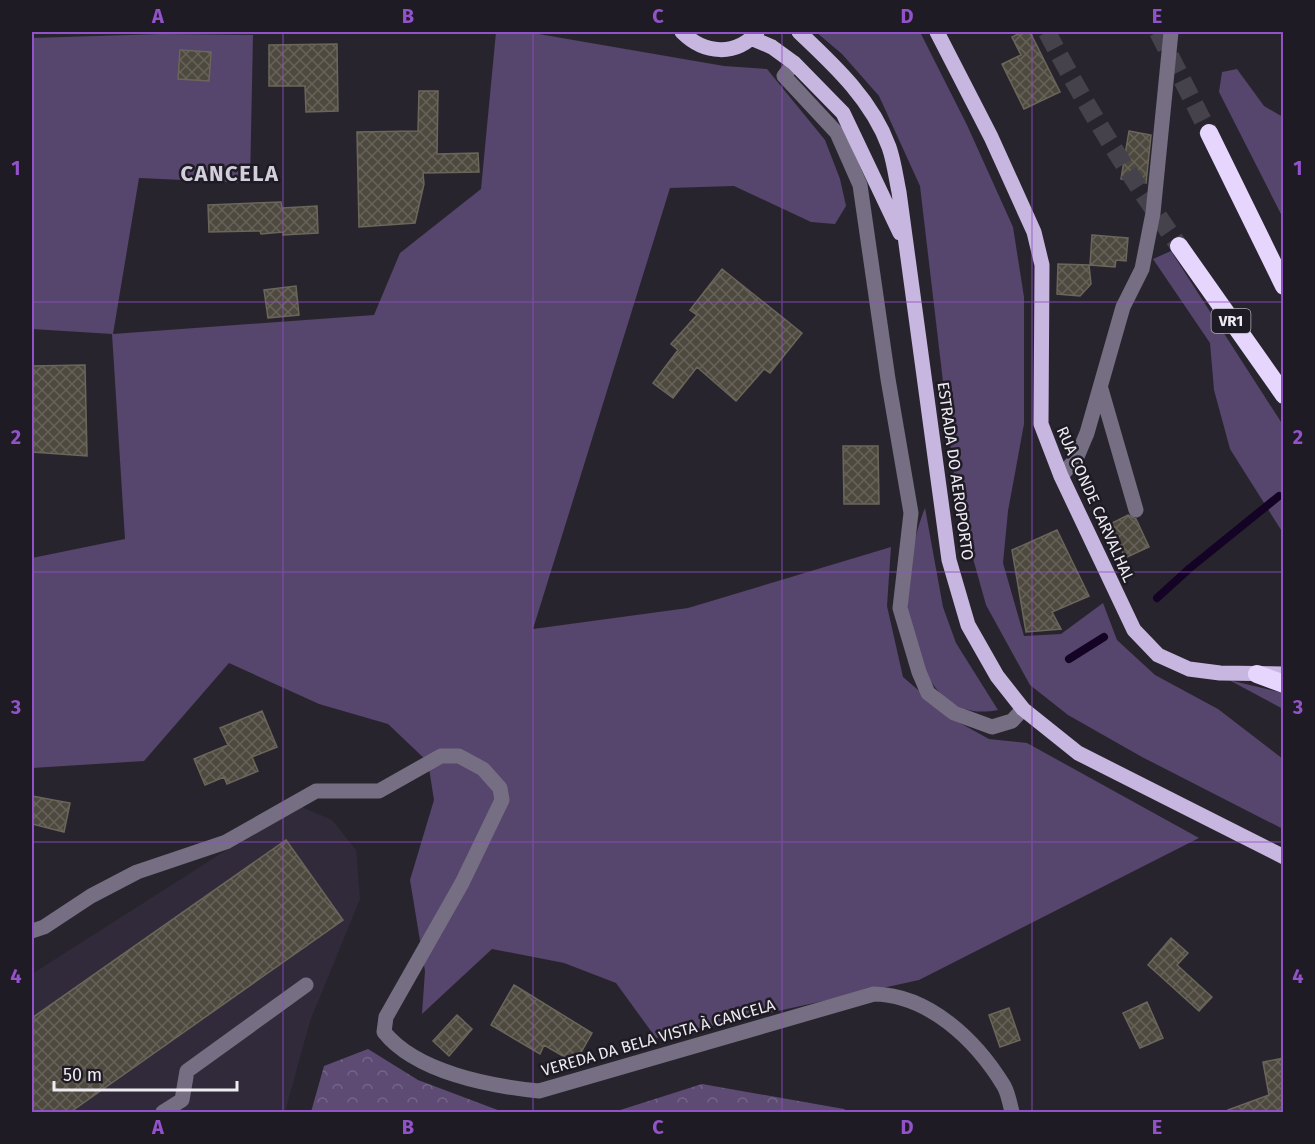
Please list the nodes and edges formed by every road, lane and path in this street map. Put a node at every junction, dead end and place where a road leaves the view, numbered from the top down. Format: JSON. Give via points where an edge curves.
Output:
{"nodes":[{"id":1,"x":682,"y":32,"type":"edge"},
{"id":2,"x":800,"y":32,"type":"edge"},
{"id":3,"x":937,"y":32,"type":"edge"},
{"id":4,"x":1171,"y":32,"type":"edge"},
{"id":5,"x":754,"y":35,"type":"edge"},
{"id":6,"x":794,"y":63,"type":"junction"},
{"id":7,"x":1209,"y":133,"type":"tunnel mouth"},
{"id":8,"x":905,"y":244,"type":"junction"},
{"id":9,"x":1179,"y":246,"type":"tunnel mouth"},
{"id":10,"x":1284,"y":286,"type":"edge"},
{"id":11,"x":1101,"y":389,"type":"junction"},
{"id":12,"x":1284,"y":395,"type":"edge"},
{"id":13,"x":1061,"y":476,"type":"junction"},
{"id":14,"x":1136,"y":510,"type":"dead end"},
{"id":15,"x":1257,"y":674,"type":"junction"},
{"id":16,"x":1284,"y":674,"type":"edge"},
{"id":17,"x":1284,"y":684,"type":"edge"},
{"id":18,"x":1023,"y":709,"type":"junction"},
{"id":19,"x":1284,"y":857,"type":"edge"},
{"id":20,"x":32,"y":931,"type":"edge"},
{"id":21,"x":306,"y":985,"type":"dead end"},
{"id":22,"x":186,"y":1106,"type":"edge"},
{"id":23,"x":163,"y":1113,"type":"edge"},
{"id":24,"x":1012,"y":1113,"type":"edge"}],
"edges":[{"from":1,"to":5,"type":"main road","via":[[706,48],[722,50],[738,47]]},
{"from":2,"to":8,"type":"main road","name":"ESTRADA DO AEROPORTO","via":[[866,103],[889,147],[900,192]]},
{"from":3,"to":13,"type":"main road","name":"RUA CONDE CARVALHAL","via":[[992,137],[1034,232],[1042,266],[1041,424]]},
{"from":4,"to":11,"type":"lane","via":[[1153,213],[1142,269],[1123,307]]},
{"from":5,"to":6,"type":"main road","name":"ESTRADA DO AEROPORTO"},
{"from":6,"to":8,"type":"main road","name":"ESTRADA DO AEROPORTO","via":[[843,113]]},
{"from":6,"to":18,"type":"lane","via":[[784,76],[837,133],[860,185],[911,513],[900,608],[919,672],[928,693],[954,713],[992,727],[1012,721]]},
{"from":7,"to":10,"type":"highway"},
{"from":8,"to":18,"type":"main road","name":"ESTRADA DO AEROPORTO","via":[[949,560],[968,625],[997,676]]},
{"from":9,"to":12,"type":"highway","number":"VR1"},
{"from":11,"to":13,"type":"lane","via":[[1076,459]]},
{"from":11,"to":14,"type":"lane"},
{"from":13,"to":15,"type":"main road","name":"RUA CONDE CARVALHAL","via":[[1124,609],[1147,645],[1171,663],[1189,669]]},
{"from":15,"to":16,"type":"main road","name":"RUA CONDE CARVALHAL"},
{"from":15,"to":17,"type":"highway"},
{"from":18,"to":19,"type":"main road","name":"ESTRADA DO AEROPORTO","via":[[1078,753]]},
{"from":20,"to":24,"type":"lane","name":"VEREDA DA BELA VISTA À CANCELA","via":[[137,872],[226,842],[316,791],[379,791],[441,756],[459,756],[483,768],[500,788],[502,800],[462,883],[386,1017],[384,1032],[397,1048],[463,1076],[502,1087],[539,1091],[874,994],[892,994],[944,1017],[1005,1088]]},
{"from":21,"to":22,"type":"lane","via":[[187,1071]]},
{"from":22,"to":23,"type":"lane"}]}
